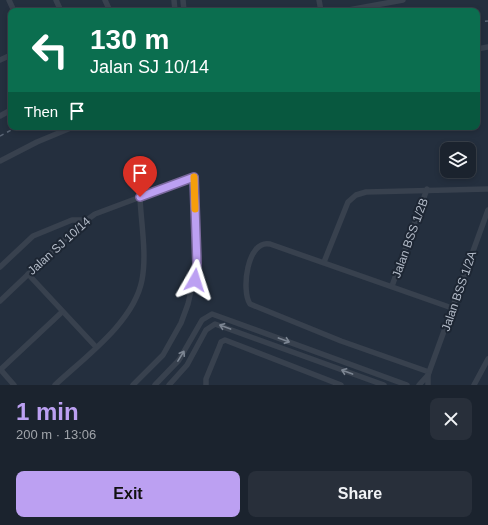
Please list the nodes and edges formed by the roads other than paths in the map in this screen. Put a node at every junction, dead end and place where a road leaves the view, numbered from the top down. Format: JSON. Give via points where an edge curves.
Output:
{"nodes":[{"id":1,"x":403,"y":0,"type":"edge"},
{"id":2,"x":359,"y":8,"type":"edge"},
{"id":3,"x":66,"y":130,"type":"edge"},
{"id":4,"x":0,"y":161,"type":"edge"},
{"id":5,"x":428,"y":189,"type":"junction"},
{"id":6,"x":488,"y":189,"type":"edge"},
{"id":7,"x":140,"y":197,"type":"junction"},
{"id":8,"x":488,"y":210,"type":"edge"},
{"id":9,"x":87,"y":220,"type":"junction"},
{"id":10,"x":324,"y":262,"type":"junction"},
{"id":11,"x":0,"y":267,"type":"edge"},
{"id":12,"x":28,"y":274,"type":"junction"},
{"id":13,"x":392,"y":286,"type":"junction"},
{"id":14,"x":1,"y":299,"type":"edge"},
{"id":15,"x":452,"y":308,"type":"junction"},
{"id":16,"x":62,"y":312,"type":"junction"},
{"id":17,"x":96,"y":347,"type":"junction"},
{"id":18,"x":488,"y":358,"type":"edge"},
{"id":19,"x":0,"y":370,"type":"edge"},
{"id":20,"x":429,"y":374,"type":"junction"},
{"id":21,"x":14,"y":385,"type":"edge"},
{"id":22,"x":55,"y":385,"type":"edge"},
{"id":23,"x":133,"y":385,"type":"edge"},
{"id":24,"x":155,"y":385,"type":"edge"},
{"id":25,"x":169,"y":385,"type":"edge"},
{"id":26,"x":206,"y":385,"type":"edge"},
{"id":27,"x":341,"y":385,"type":"edge"},
{"id":28,"x":382,"y":385,"type":"edge"},
{"id":29,"x":407,"y":385,"type":"edge"},
{"id":30,"x":419,"y":385,"type":"edge"},
{"id":31,"x":428,"y":385,"type":"edge"},
{"id":32,"x":474,"y":385,"type":"edge"}],
"edges":[{"from":1,"to":2,"type":"street"},
{"from":3,"to":4,"type":"street"},
{"from":5,"to":6,"type":"street"},
{"from":5,"to":10,"type":"street","via":[[366,192],[356,195],[348,202]]},
{"from":5,"to":13,"type":"street","name":"Jalan BSS 1/2B"},
{"from":7,"to":9,"type":"street","name":"Jalan SJ 10/14","via":[[95,214]]},
{"from":7,"to":17,"type":"street","via":[[143,256],[142,279],[138,294],[122,322]]},
{"from":7,"to":23,"type":"street","name":"Jalan SJ 10/14","via":[[194,177],[197,264],[181,323],[163,355]]},
{"from":8,"to":15,"type":"street","name":"Jalan BSS 1/2A"},
{"from":9,"to":11,"type":"street","via":[[72,220],[33,236]]},
{"from":9,"to":12,"type":"street","name":"Jalan SJ 10/14"},
{"from":10,"to":13,"type":"street"},
{"from":10,"to":20,"type":"street","via":[[270,244],[258,246],[250,261],[246,299],[250,304]]},
{"from":12,"to":14,"type":"street","name":"Jalan SJ 10/14"},
{"from":12,"to":16,"type":"street"},
{"from":13,"to":15,"type":"street"},
{"from":15,"to":20,"type":"street","name":"Jalan BSS 1/2A"},
{"from":16,"to":17,"type":"street"},
{"from":16,"to":19,"type":"street"},
{"from":17,"to":22,"type":"street"},
{"from":18,"to":32,"type":"street"},
{"from":19,"to":21,"type":"street"},
{"from":20,"to":30,"type":"street"},
{"from":20,"to":31,"type":"street"},
{"from":24,"to":29,"type":"street","one_way":true,"via":[[179,360],[202,320],[212,314]]},
{"from":28,"to":25,"type":"street","one_way":true,"via":[[215,324],[206,330],[187,365]]},
{"from":26,"to":27,"type":"street","via":[[220,345],[226,340]]}]}
